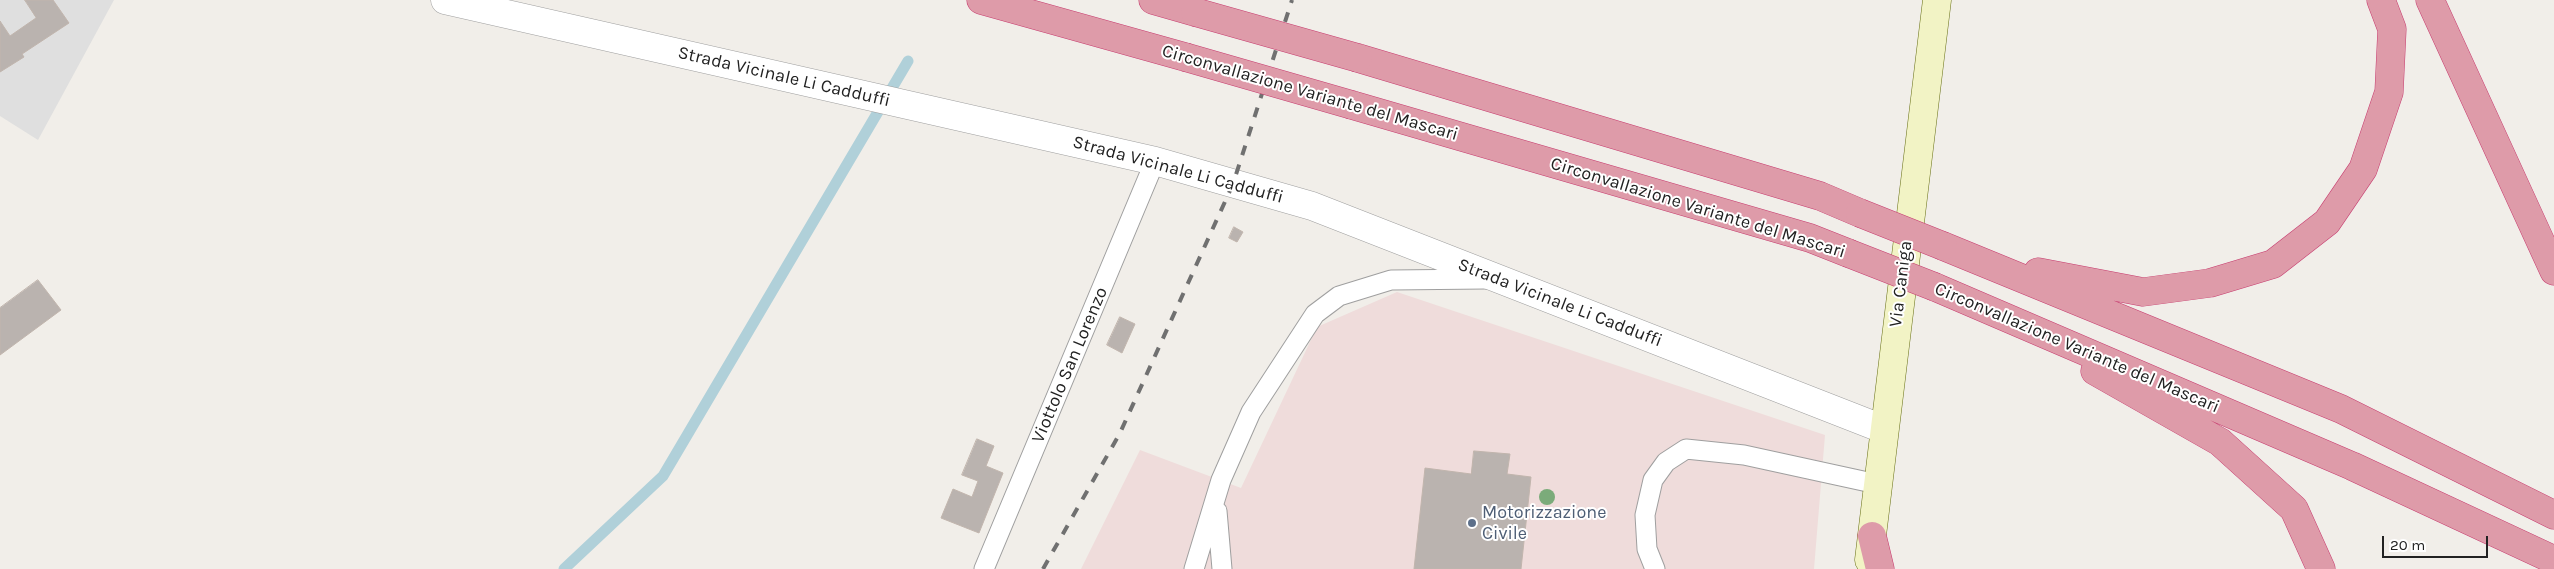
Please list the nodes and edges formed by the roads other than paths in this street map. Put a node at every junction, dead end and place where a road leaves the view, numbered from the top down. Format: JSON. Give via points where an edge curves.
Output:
{"nodes":[{"id":1,"x":445,"y":0,"type":"edge"},
{"id":2,"x":981,"y":0,"type":"edge"},
{"id":3,"x":1153,"y":0,"type":"edge"},
{"id":4,"x":1936,"y":0,"type":"edge"},
{"id":5,"x":2381,"y":0,"type":"edge"},
{"id":6,"x":2430,"y":0,"type":"edge"},
{"id":7,"x":1155,"y":161,"type":"junction"},
{"id":8,"x":1982,"y":262,"type":"junction"},
{"id":9,"x":2554,"y":271,"type":"edge"},
{"id":10,"x":1498,"y":279,"type":"junction"},
{"id":11,"x":1972,"y":301,"type":"junction"},
{"id":12,"x":1883,"y":429,"type":"junction"},
{"id":13,"x":1221,"y":480,"type":"junction"},
{"id":14,"x":1877,"y":484,"type":"junction"},
{"id":15,"x":2554,"y":515,"type":"edge"},
{"id":16,"x":1872,"y":536,"type":"junction"},
{"id":17,"x":2554,"y":560,"type":"edge"},
{"id":18,"x":984,"y":569,"type":"edge"},
{"id":19,"x":1194,"y":569,"type":"edge"},
{"id":20,"x":1222,"y":569,"type":"edge"},
{"id":21,"x":1655,"y":569,"type":"edge"},
{"id":22,"x":1868,"y":569,"type":"edge"},
{"id":23,"x":1880,"y":569,"type":"edge"},
{"id":24,"x":2321,"y":569,"type":"edge"}],
"edges":[{"from":1,"to":7,"type":"street","name":"Strada Vicinale Li Cadduffi"},
{"from":2,"to":11,"type":"highway","name":"Circonvallazione Variante del Mascari","bridge":true,"via":[[1810,238]]},
{"from":3,"to":8,"type":"highway","bridge":true,"via":[[1820,196]]},
{"from":4,"to":12,"type":"street","name":"Via Caniga"},
{"from":5,"to":8,"type":"highway","via":[[2392,29],[2388,92],[2363,169],[2327,222],[2273,264],[2210,283],[2143,292]]},
{"from":6,"to":9,"type":"highway"},
{"from":7,"to":10,"type":"street","name":"Strada Vicinale Li Cadduffi","via":[[1312,206]]},
{"from":7,"to":18,"type":"lane","name":"Viottolo San Lorenzo"},
{"from":8,"to":15,"type":"highway","via":[[2341,410]]},
{"from":10,"to":12,"type":"street","name":"Strada Vicinale Li Cadduffi"},
{"from":10,"to":13,"type":"lane","via":[[1392,280],[1339,296],[1316,314],[1257,404]]},
{"from":11,"to":17,"type":"highway","name":"Circonvallazione Variante del Mascari","via":[[2352,466]]},
{"from":11,"to":24,"type":"highway","via":[[2220,442],[2294,509]]},
{"from":12,"to":14,"type":"street","name":"Via Caniga"},
{"from":13,"to":19,"type":"lane"},
{"from":13,"to":20,"type":"lane","via":[[1216,518]]},
{"from":14,"to":16,"type":"street","name":"Via Caniga"},
{"from":14,"to":21,"type":"lane","via":[[1744,455],[1686,449],[1666,462],[1653,480],[1645,515],[1647,549]]},
{"from":16,"to":22,"type":"street","name":"Via Caniga"},
{"from":16,"to":23,"type":"highway"}]}
